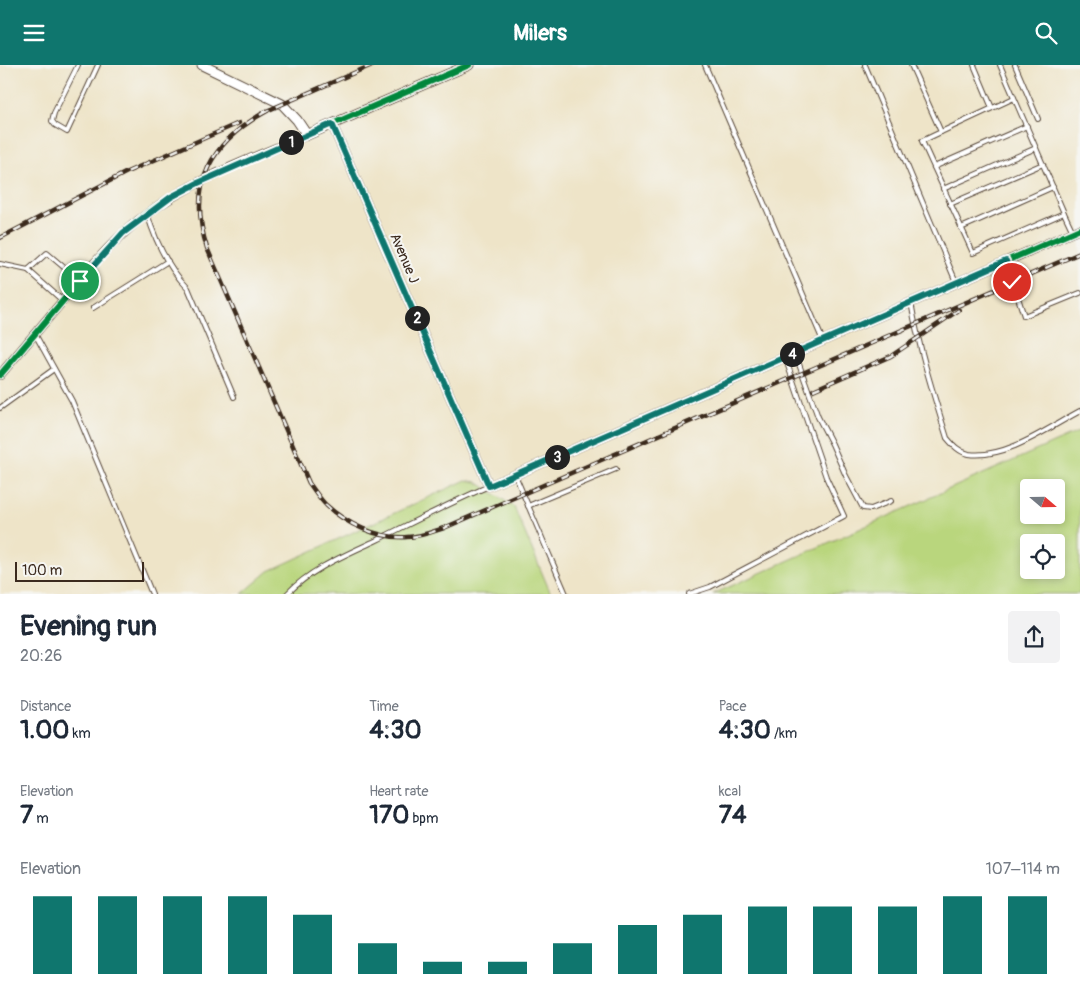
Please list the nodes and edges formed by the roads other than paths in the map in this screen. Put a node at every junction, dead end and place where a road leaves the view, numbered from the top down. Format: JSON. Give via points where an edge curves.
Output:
{"nodes":[{"id":1,"x":78,"y":65,"type":"edge"},
{"id":2,"x":98,"y":65,"type":"edge"},
{"id":3,"x":202,"y":65,"type":"edge"},
{"id":4,"x":469,"y":65,"type":"edge"},
{"id":5,"x":706,"y":65,"type":"edge"},
{"id":6,"x":865,"y":65,"type":"edge"},
{"id":7,"x":911,"y":65,"type":"edge"},
{"id":8,"x":974,"y":65,"type":"edge"},
{"id":9,"x":1000,"y":65,"type":"edge"},
{"id":10,"x":1015,"y":65,"type":"edge"},
{"id":11,"x":1014,"y":98,"type":"junction"},
{"id":12,"x":992,"y":108,"type":"junction"},
{"id":13,"x":1038,"y":119,"type":"dead end"},
{"id":14,"x":332,"y":124,"type":"junction"},
{"id":15,"x":1027,"y":126,"type":"junction"},
{"id":16,"x":941,"y":132,"type":"junction"},
{"id":17,"x":307,"y":135,"type":"junction"},
{"id":18,"x":1036,"y":148,"type":"junction"},
{"id":19,"x":1043,"y":164,"type":"junction"},
{"id":20,"x":934,"y":167,"type":"junction"},
{"id":21,"x":1053,"y":187,"type":"junction"},
{"id":22,"x":944,"y":189,"type":"junction"},
{"id":23,"x":950,"y":204,"type":"junction"},
{"id":24,"x":147,"y":213,"type":"junction"},
{"id":25,"x":1064,"y":213,"type":"junction"},
{"id":26,"x":961,"y":228,"type":"junction"},
{"id":27,"x":1076,"y":230,"type":"edge"},
{"id":28,"x":168,"y":261,"type":"junction"},
{"id":29,"x":1006,"y":261,"type":"junction"},
{"id":30,"x":0,"y":264,"type":"edge"},
{"id":31,"x":28,"y":270,"type":"junction"},
{"id":32,"x":80,"y":281,"type":"junction"},
{"id":33,"x":956,"y":283,"type":"junction"},
{"id":34,"x":1080,"y":293,"type":"edge"},
{"id":35,"x":63,"y":301,"type":"junction"},
{"id":36,"x":911,"y":302,"type":"junction"},
{"id":37,"x":93,"y":309,"type":"dead end"},
{"id":38,"x":35,"y":334,"type":"junction"},
{"id":39,"x":823,"y":341,"type":"junction"},
{"id":40,"x":794,"y":353,"type":"junction"},
{"id":41,"x":785,"y":357,"type":"junction"},
{"id":42,"x":54,"y":369,"type":"junction"},
{"id":43,"x":0,"y":374,"type":"edge"},
{"id":44,"x":234,"y":397,"type":"dead end"},
{"id":45,"x":0,"y":408,"type":"edge"},
{"id":46,"x":1080,"y":411,"type":"edge"},
{"id":47,"x":616,"y":469,"type":"dead end"},
{"id":48,"x":515,"y":475,"type":"junction"},
{"id":49,"x":489,"y":486,"type":"junction"},
{"id":50,"x":891,"y":501,"type":"dead end"},
{"id":51,"x":528,"y":506,"type":"junction"},
{"id":52,"x":152,"y":594,"type":"edge"},
{"id":53,"x":287,"y":594,"type":"edge"},
{"id":54,"x":566,"y":594,"type":"edge"},
{"id":55,"x":689,"y":594,"type":"edge"}],
"edges":[{"from":1,"to":2,"type":"lane","via":[[52,121],[67,132]]},
{"from":3,"to":17,"type":"street","via":[[282,104]]},
{"from":4,"to":14,"type":"street"},
{"from":5,"to":39,"type":"lane"},
{"from":6,"to":33,"type":"lane"},
{"from":7,"to":16,"type":"lane"},
{"from":8,"to":12,"type":"lane"},
{"from":9,"to":11,"type":"lane"},
{"from":10,"to":13,"type":"lane"},
{"from":11,"to":12,"type":"lane"},
{"from":11,"to":15,"type":"lane"},
{"from":12,"to":16,"type":"lane"},
{"from":14,"to":17,"type":"street"},
{"from":14,"to":49,"type":"street","name":"Avenue J"},
{"from":15,"to":18,"type":"lane"},
{"from":15,"to":20,"type":"lane"},
{"from":16,"to":20,"type":"lane","via":[[922,141]]},
{"from":17,"to":24,"type":"street","via":[[198,183]]},
{"from":18,"to":19,"type":"lane"},
{"from":18,"to":22,"type":"lane"},
{"from":19,"to":21,"type":"lane"},
{"from":19,"to":23,"type":"lane"},
{"from":20,"to":22,"type":"lane"},
{"from":21,"to":25,"type":"lane"},
{"from":21,"to":26,"type":"lane"},
{"from":22,"to":23,"type":"lane"},
{"from":23,"to":26,"type":"lane"},
{"from":24,"to":28,"type":"lane","via":[[153,234]]},
{"from":24,"to":32,"type":"street","via":[[123,233]]},
{"from":25,"to":26,"type":"lane","via":[[973,253]]},
{"from":25,"to":27,"type":"lane"},
{"from":27,"to":29,"type":"street"},
{"from":28,"to":37,"type":"lane"},
{"from":28,"to":44,"type":"lane","via":[[176,277],[188,288]]},
{"from":29,"to":33,"type":"street"},
{"from":29,"to":34,"type":"lane","via":[[1024,316]]},
{"from":30,"to":31,"type":"lane"},
{"from":31,"to":32,"type":"lane","via":[[47,253]]},
{"from":31,"to":35,"type":"lane"},
{"from":32,"to":35,"type":"street"},
{"from":33,"to":36,"type":"street"},
{"from":35,"to":38,"type":"street"},
{"from":36,"to":39,"type":"street"},
{"from":36,"to":46,"type":"lane","via":[[924,361],[947,438],[954,447],[967,454],[1009,449]]},
{"from":38,"to":42,"type":"lane"},
{"from":38,"to":43,"type":"street"},
{"from":39,"to":40,"type":"street"},
{"from":40,"to":41,"type":"street"},
{"from":40,"to":50,"type":"lane","via":[[818,417],[863,508],[871,509]]},
{"from":41,"to":48,"type":"street"},
{"from":41,"to":55,"type":"lane","via":[[826,477],[844,516],[710,587]]},
{"from":42,"to":45,"type":"lane"},
{"from":42,"to":52,"type":"lane","via":[[72,401]]},
{"from":47,"to":51,"type":"lane"},
{"from":48,"to":49,"type":"street"},
{"from":48,"to":51,"type":"lane"},
{"from":49,"to":53,"type":"lane","via":[[333,560],[298,582]]},
{"from":51,"to":54,"type":"lane"}]}
